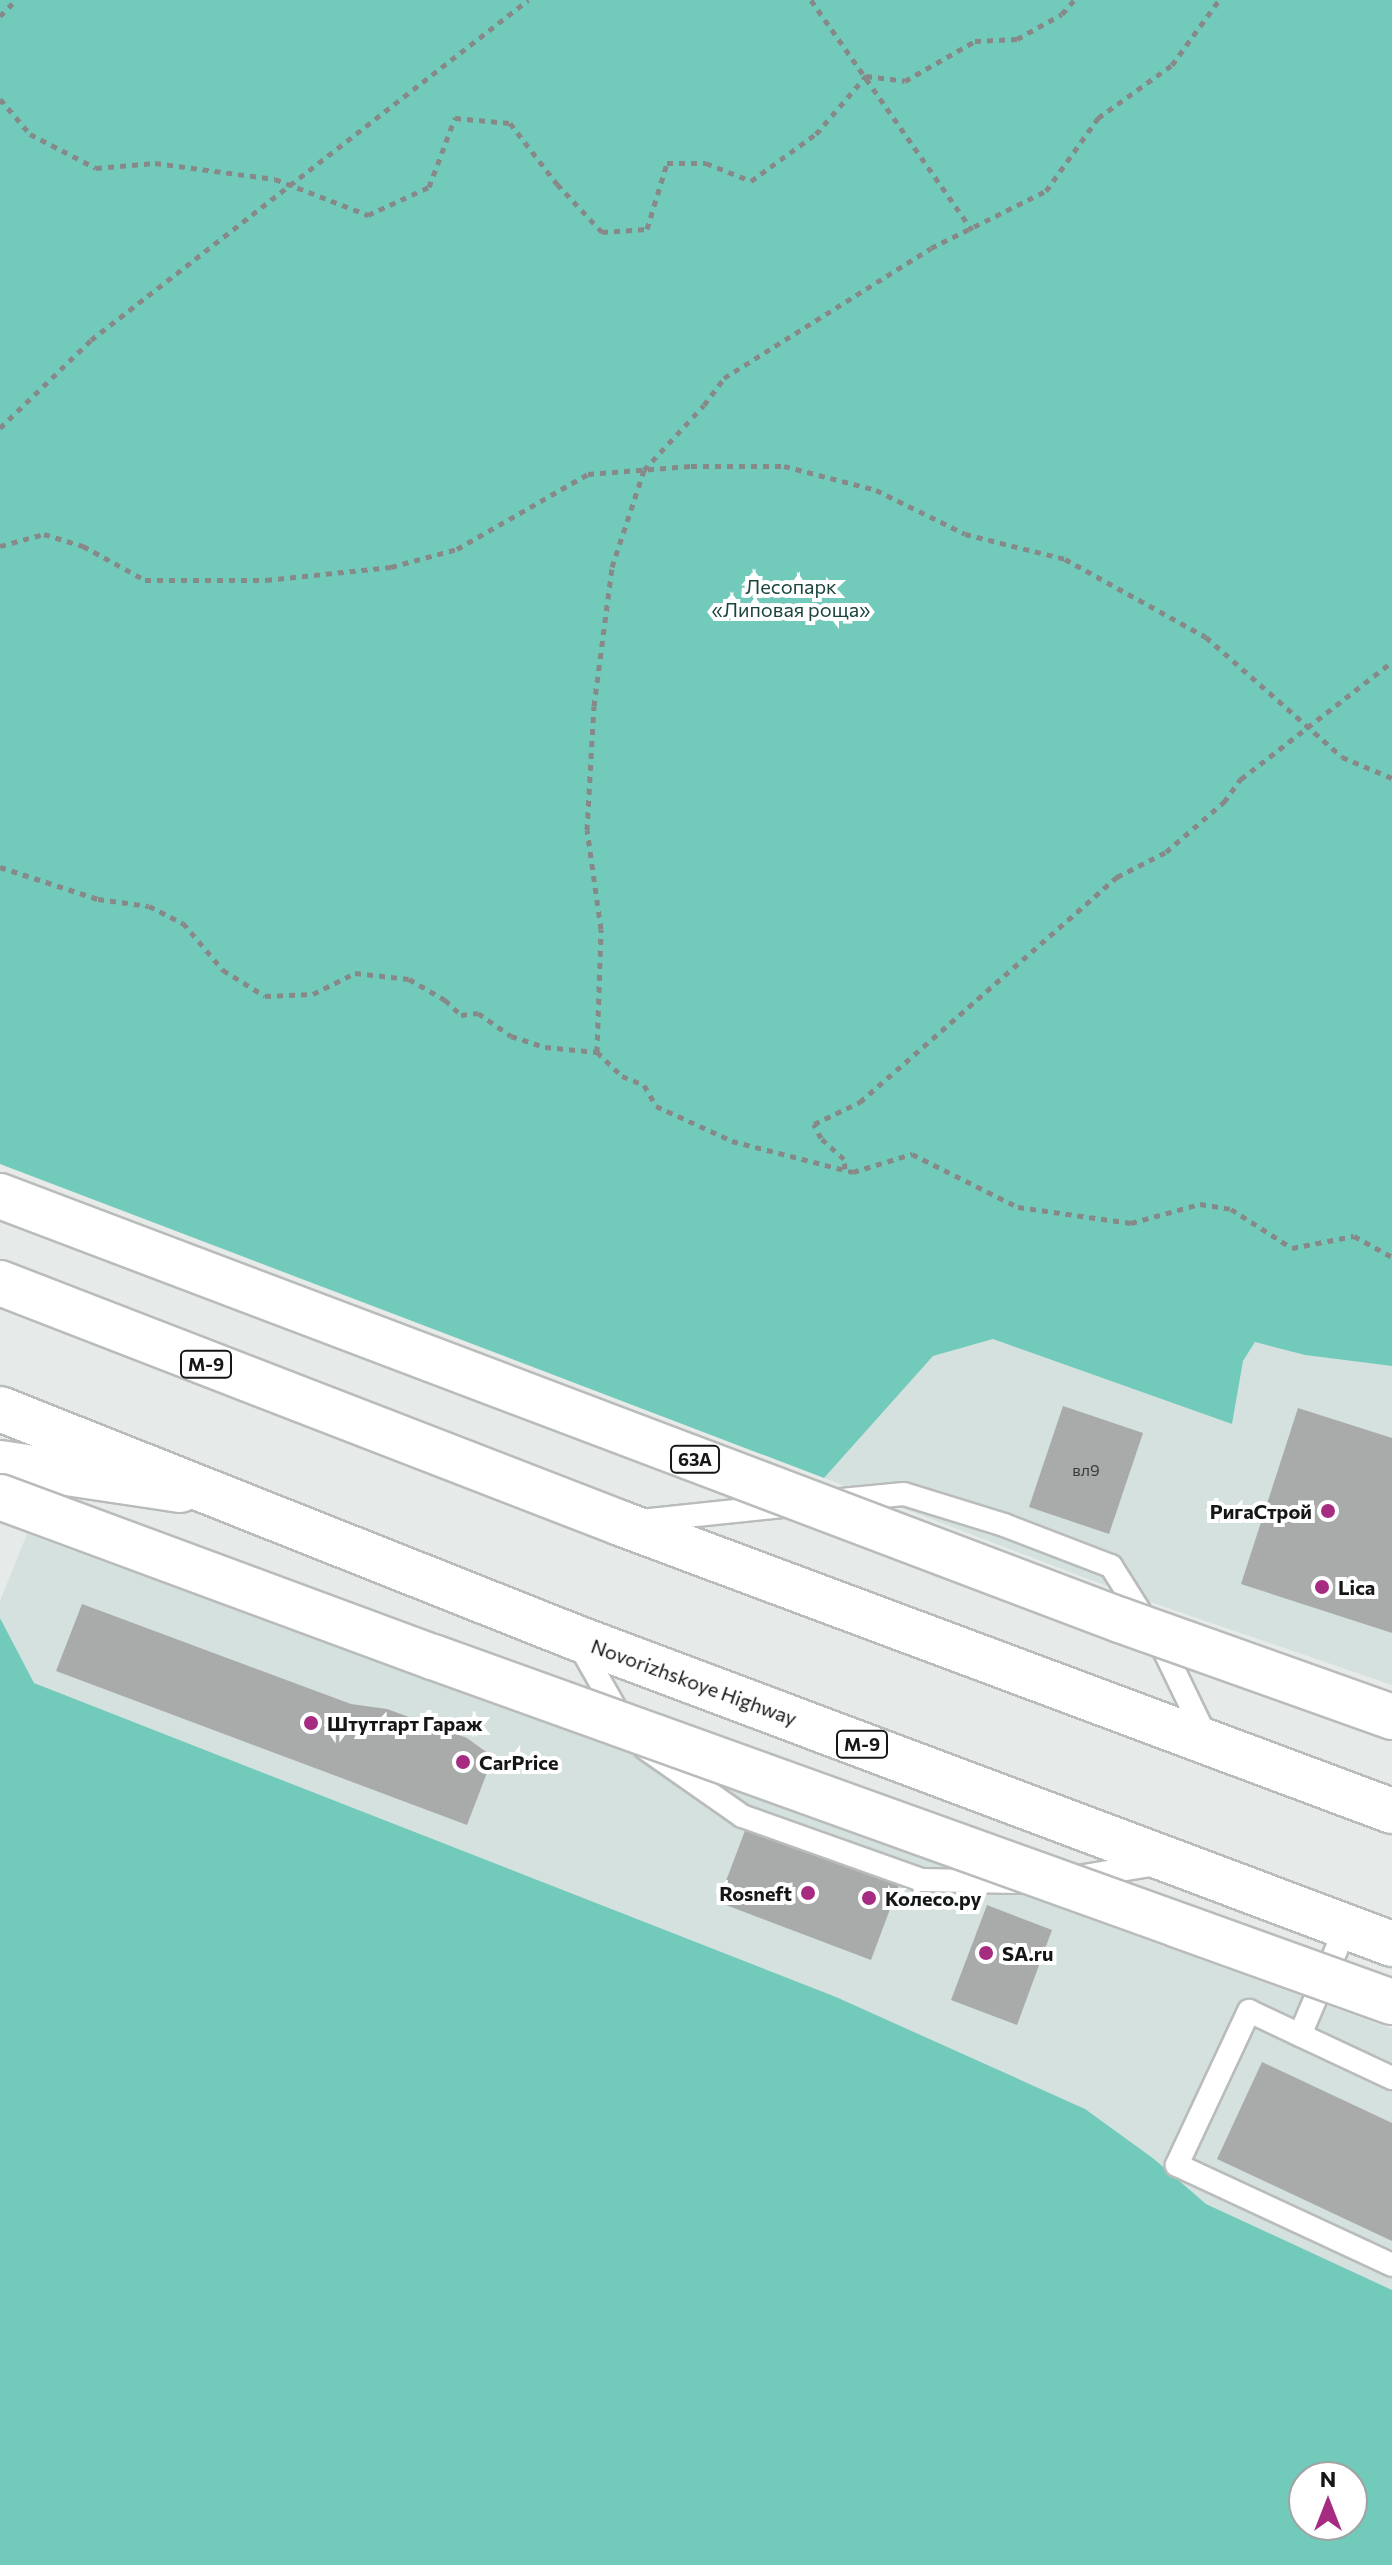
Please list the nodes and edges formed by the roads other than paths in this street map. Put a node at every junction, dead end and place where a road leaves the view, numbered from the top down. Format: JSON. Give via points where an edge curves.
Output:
{"nodes":[{"id":1,"x":0,"y":1196,"type":"edge"},
{"id":2,"x":0,"y":1271,"type":"edge"},
{"id":3,"x":0,"y":1283,"type":"edge"},
{"id":4,"x":40,"y":1299,"type":"junction"},
{"id":5,"x":0,"y":1409,"type":"edge"},
{"id":6,"x":0,"y":1463,"type":"edge"},
{"id":7,"x":214,"y":1495,"type":"junction"},
{"id":8,"x":0,"y":1497,"type":"edge"},
{"id":9,"x":620,"y":1523,"type":"junction"},
{"id":10,"x":574,"y":1637,"type":"junction"},
{"id":11,"x":1392,"y":1717,"type":"edge"},
{"id":12,"x":1209,"y":1742,"type":"junction"},
{"id":13,"x":1392,"y":1811,"type":"edge"},
{"id":14,"x":1174,"y":1861,"type":"junction"},
{"id":15,"x":1346,"y":1927,"type":"junction"},
{"id":16,"x":1392,"y":1944,"type":"edge"},
{"id":17,"x":1392,"y":2002,"type":"edge"},
{"id":18,"x":1300,"y":2035,"type":"junction"},
{"id":19,"x":1392,"y":2078,"type":"edge"},
{"id":20,"x":1392,"y":2265,"type":"edge"}],
"edges":[{"from":1,"to":11,"type":"main road","number":"63A","bridge":true,"via":[[1120,1620]]},
{"from":2,"to":4,"type":"main road"},
{"from":3,"to":4,"type":"main road","number":"М-9"},
{"from":4,"to":9,"type":"main road","number":"М-9"},
{"from":5,"to":7,"type":"main road","name":"Novorizhskoye Highway","number":"М-9"},
{"from":6,"to":7,"type":"main road"},
{"from":7,"to":10,"type":"main road","name":"Novorizhskoye Highway","number":"М-9"},
{"from":8,"to":17,"type":"main road","bridge":true},
{"from":9,"to":12,"type":"main road","number":"М-9"},
{"from":9,"to":12,"type":"lane","via":[[904,1494],[1004,1525],[1111,1566],[1164,1650]]},
{"from":10,"to":14,"type":"main road","name":"Novorizhskoye Highway","number":"М-9"},
{"from":10,"to":14,"type":"lane","via":[[634,1740],[742,1816],[922,1880],[1048,1882]]},
{"from":12,"to":13,"type":"main road","number":"М-9"},
{"from":14,"to":15,"type":"main road","name":"Novorizhskoye Highway","number":"М-9"},
{"from":15,"to":16,"type":"main road","name":"Novorizhskoye Highway","number":"М-9"},
{"from":15,"to":18,"type":"lane"},
{"from":18,"to":19,"type":"lane"},
{"from":18,"to":20,"type":"lane","via":[[1249,2011],[1177,2165]]}]}
